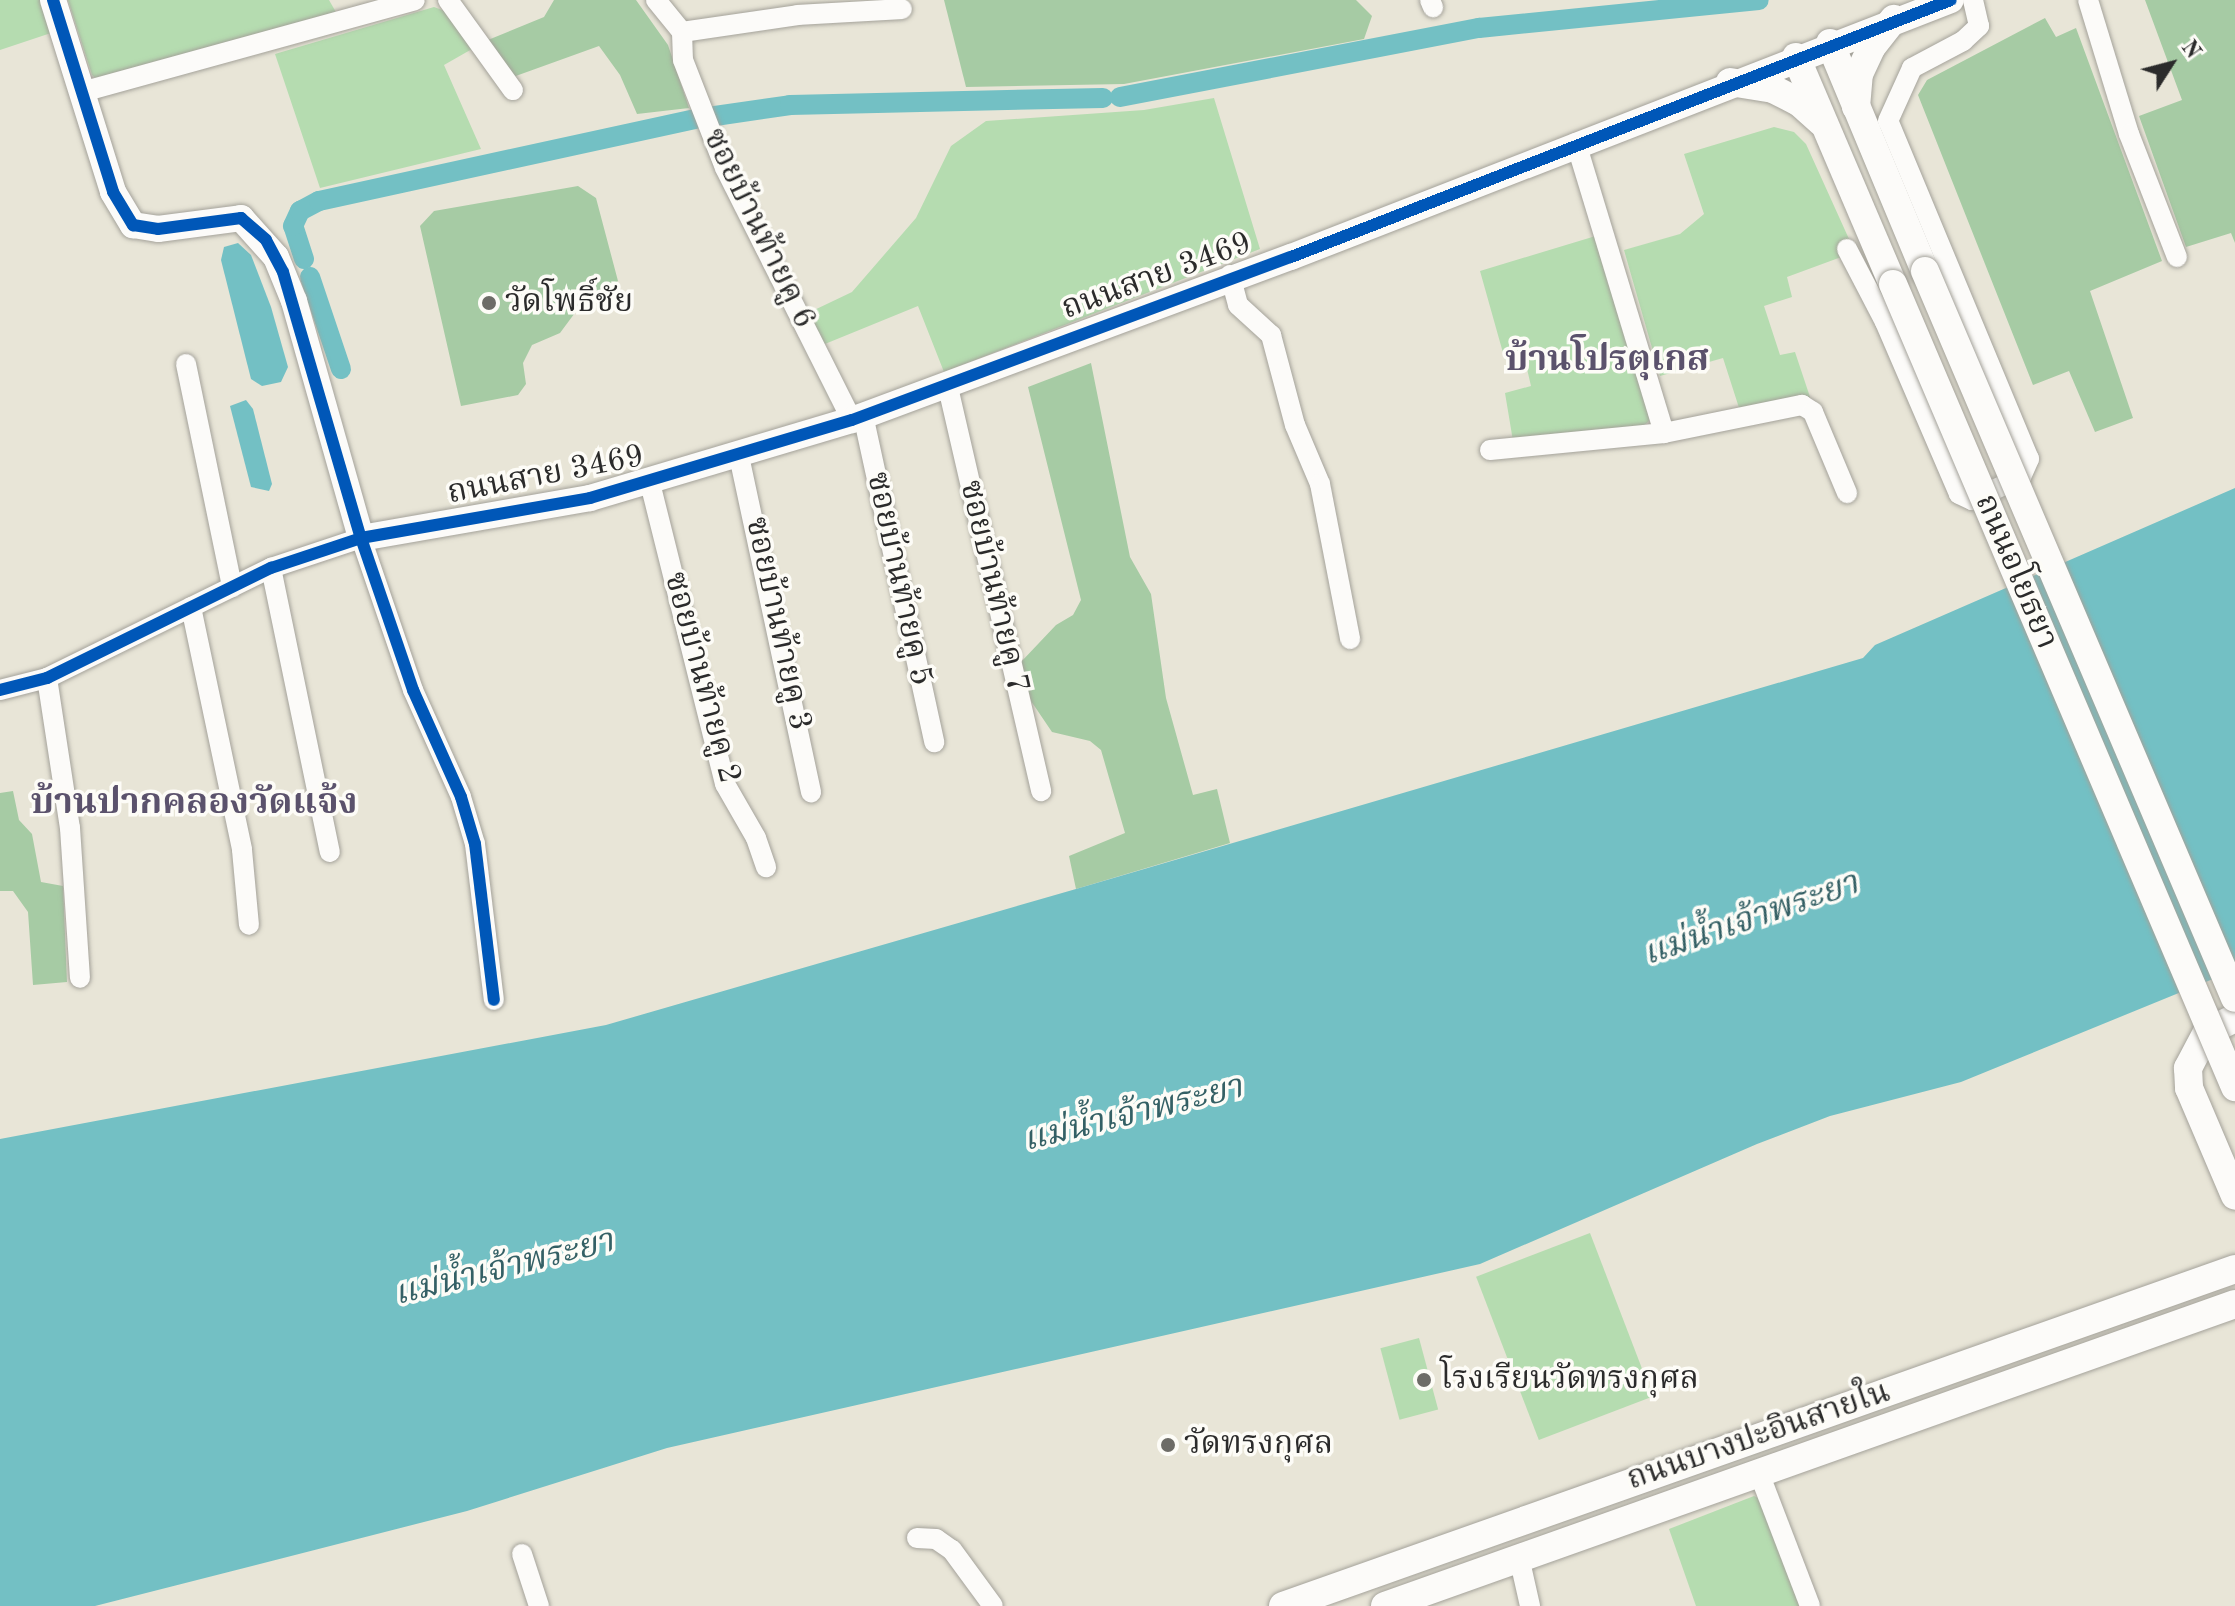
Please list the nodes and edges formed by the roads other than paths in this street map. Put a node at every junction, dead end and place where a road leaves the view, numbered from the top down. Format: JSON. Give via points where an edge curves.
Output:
{"nodes":[{"id":1,"x":53,"y":0,"type":"edge"},
{"id":2,"x":415,"y":0,"type":"edge"},
{"id":3,"x":448,"y":0,"type":"edge"},
{"id":4,"x":656,"y":0,"type":"edge"},
{"id":5,"x":1951,"y":0,"type":"edge"},
{"id":6,"x":1973,"y":0,"type":"edge"},
{"id":7,"x":2088,"y":0,"type":"edge"},
{"id":8,"x":902,"y":9,"type":"dead end"},
{"id":9,"x":1894,"y":19,"type":"junction"},
{"id":10,"x":682,"y":32,"type":"junction"},
{"id":11,"x":1830,"y":43,"type":"junction"},
{"id":12,"x":1796,"y":57,"type":"junction"},
{"id":13,"x":1730,"y":82,"type":"junction"},
{"id":14,"x":513,"y":90,"type":"dead end"},
{"id":15,"x":82,"y":92,"type":"junction"},
{"id":16,"x":1856,"y":110,"type":"junction"},
{"id":17,"x":1825,"y":126,"type":"junction"},
{"id":18,"x":1576,"y":143,"type":"junction"},
{"id":19,"x":1847,"y":249,"type":"dead end"},
{"id":20,"x":2177,"y":257,"type":"dead end"},
{"id":21,"x":1230,"y":275,"type":"junction"},
{"id":22,"x":186,"y":364,"type":"dead end"},
{"id":23,"x":947,"y":383,"type":"junction"},
{"id":24,"x":858,"y":418,"type":"junction"},
{"id":25,"x":1664,"y":433,"type":"junction"},
{"id":26,"x":1490,"y":450,"type":"dead end"},
{"id":27,"x":739,"y":456,"type":"junction"},
{"id":28,"x":650,"y":483,"type":"junction"},
{"id":29,"x":1847,"y":493,"type":"dead end"},
{"id":30,"x":361,"y":538,"type":"junction"},
{"id":31,"x":271,"y":568,"type":"junction"},
{"id":32,"x":232,"y":587,"type":"junction"},
{"id":33,"x":191,"y":607,"type":"junction"},
{"id":34,"x":1350,"y":639,"type":"dead end"},
{"id":35,"x":47,"y":678,"type":"junction"},
{"id":36,"x":0,"y":690,"type":"edge"},
{"id":37,"x":934,"y":742,"type":"dead end"},
{"id":38,"x":1041,"y":791,"type":"dead end"},
{"id":39,"x":811,"y":792,"type":"dead end"},
{"id":40,"x":330,"y":852,"type":"dead end"},
{"id":41,"x":766,"y":867,"type":"dead end"},
{"id":42,"x":249,"y":925,"type":"dead end"},
{"id":43,"x":80,"y":978,"type":"dead end"},
{"id":44,"x":2235,"y":998,"type":"edge"},
{"id":45,"x":494,"y":1000,"type":"dead end"},
{"id":46,"x":2235,"y":1018,"type":"edge"},
{"id":47,"x":2235,"y":1035,"type":"edge"},
{"id":48,"x":2235,"y":1087,"type":"edge"},
{"id":49,"x":2235,"y":1152,"type":"edge"},
{"id":50,"x":2235,"y":1196,"type":"edge"},
{"id":51,"x":2235,"y":1259,"type":"edge"},
{"id":52,"x":2224,"y":1273,"type":"edge"},
{"id":53,"x":2234,"y":1305,"type":"edge"},
{"id":54,"x":1759,"y":1473,"type":"junction"},
{"id":55,"x":917,"y":1538,"type":"dead end"},
{"id":56,"x":522,"y":1554,"type":"dead end"},
{"id":57,"x":1519,"y":1557,"type":"junction"},
{"id":58,"x":539,"y":1606,"type":"edge"},
{"id":59,"x":993,"y":1606,"type":"edge"},
{"id":60,"x":1283,"y":1606,"type":"edge"},
{"id":61,"x":1385,"y":1606,"type":"edge"},
{"id":62,"x":1530,"y":1606,"type":"edge"},
{"id":63,"x":1810,"y":1606,"type":"edge"}],
"edges":[{"from":1,"to":15,"type":"street"},
{"from":2,"to":15,"type":"street"},
{"from":3,"to":14,"type":"street"},
{"from":4,"to":10,"type":"street"},
{"from":5,"to":9,"type":"street","name":"ถนนสาย 3469"},
{"from":6,"to":19,"type":"street","via":[[1979,26],[1963,41],[1912,68],[1888,121],[2029,459],[2021,477],[1972,500],[1959,494],[1885,322]]},
{"from":7,"to":20,"type":"street","via":[[2129,134]]},
{"from":8,"to":10,"type":"street","via":[[798,15]]},
{"from":9,"to":11,"type":"street","name":"ถนนสาย 3469"},
{"from":9,"to":16,"type":"main road","via":[[1859,74]]},
{"from":10,"to":24,"type":"street","name":"ซอยบ้านท้ายคู 6","via":[[683,60],[725,168]]},
{"from":11,"to":12,"type":"street","name":"ถนนสาย 3469"},
{"from":11,"to":16,"type":"main road","name":"ถนนอโยธยา"},
{"from":12,"to":13,"type":"street","name":"ถนนสาย 3469"},
{"from":12,"to":17,"type":"main road","name":"ถนนอโยธยา"},
{"from":13,"to":17,"type":"main road","via":[[1773,89],[1799,102]]},
{"from":13,"to":18,"type":"street","name":"ถนนสาย 3469"},
{"from":15,"to":30,"type":"street","via":[[113,192],[133,225],[158,229],[241,218],[266,240],[294,301]]},
{"from":16,"to":44,"type":"main road","name":"ถนนอโยธยา","bridge":true},
{"from":17,"to":48,"type":"main road","name":"ถนนอโยธยา","bridge":true},
{"from":18,"to":21,"type":"street","name":"ถนนสาย 3469","via":[[1291,257]]},
{"from":18,"to":25,"type":"street"},
{"from":21,"to":23,"type":"street","name":"ถนนสาย 3469"},
{"from":21,"to":34,"type":"street","via":[[1238,305],[1271,335],[1295,425],[1320,484]]},
{"from":22,"to":32,"type":"street"},
{"from":23,"to":24,"type":"street","name":"ถนนสาย 3469"},
{"from":23,"to":38,"type":"street","name":"ซอยบ้านท้ายคู 7"},
{"from":24,"to":27,"type":"street","name":"ถนนสาย 3469"},
{"from":24,"to":37,"type":"street","name":"ซอยบ้านท้ายคู 5"},
{"from":25,"to":26,"type":"street"},
{"from":25,"to":29,"type":"street","via":[[1802,405],[1813,412]]},
{"from":27,"to":28,"type":"street","name":"ถนนสาย 3469"},
{"from":27,"to":39,"type":"street","name":"ซอยบ้านท้ายคู 3"},
{"from":28,"to":30,"type":"street","name":"ถนนสาย 3469"},
{"from":28,"to":41,"type":"street","name":"ซอยบ้านท้ายคู 2","via":[[725,784]]},
{"from":30,"to":31,"type":"street"},
{"from":30,"to":45,"type":"street","via":[[413,690],[461,797],[475,844]]},
{"from":31,"to":32,"type":"street"},
{"from":31,"to":40,"type":"street"},
{"from":32,"to":33,"type":"street"},
{"from":33,"to":35,"type":"street"},
{"from":33,"to":42,"type":"street","via":[[242,850]]},
{"from":35,"to":36,"type":"street"},
{"from":35,"to":43,"type":"street","via":[[70,828]]},
{"from":46,"to":50,"type":"main road","via":[[2207,1032],[2188,1068],[2189,1088]]},
{"from":47,"to":49,"type":"main road","via":[[2219,1044],[2206,1070],[2206,1085]]},
{"from":51,"to":52,"type":"main road","name":"ถนนบางปะอินสายใน"},
{"from":52,"to":60,"type":"main road","name":"ถนนบางปะอินสายใน"},
{"from":53,"to":54,"type":"main road","name":"ถนนบางปะอินสายใน"},
{"from":54,"to":57,"type":"main road","name":"ถนนบางปะอินสายใน"},
{"from":54,"to":63,"type":"street"},
{"from":55,"to":59,"type":"street","via":[[936,1539],[952,1550]]},
{"from":56,"to":58,"type":"street"},
{"from":57,"to":61,"type":"main road","name":"ถนนบางปะอินสายใน"},
{"from":57,"to":62,"type":"street"}]}
